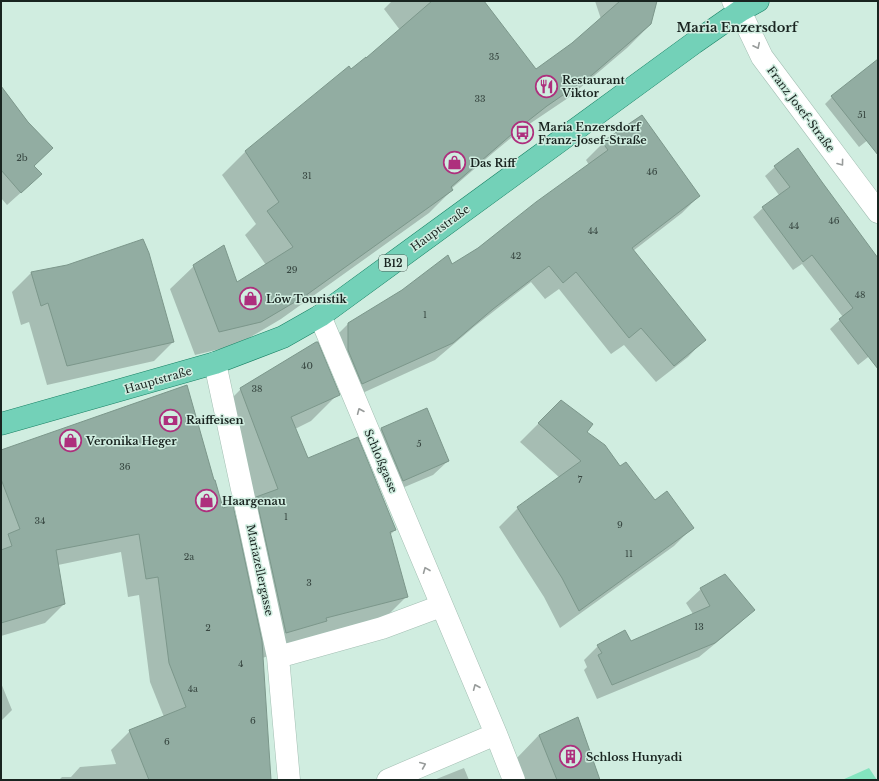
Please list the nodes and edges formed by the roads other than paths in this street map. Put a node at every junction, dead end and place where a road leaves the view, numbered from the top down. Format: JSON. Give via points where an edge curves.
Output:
{"nodes":[{"id":1,"x":744,"y":4,"type":"edge"},
{"id":2,"x":878,"y":212,"type":"edge"},
{"id":3,"x":320,"y":316,"type":"junction"},
{"id":4,"x":215,"y":363,"type":"junction"},
{"id":5,"x":1,"y":424,"type":"edge"},
{"id":6,"x":441,"y":606,"type":"junction"},
{"id":7,"x":278,"y":657,"type":"junction"},
{"id":8,"x":496,"y":734,"type":"junction"},
{"id":9,"x":289,"y":780,"type":"edge"},
{"id":10,"x":388,"y":780,"type":"edge"},
{"id":11,"x":514,"y":780,"type":"edge"}],
"edges":[{"from":1,"to":2,"type":"street","name":"Franz Josef-Straße","one_way":true,"via":[[762,57]]},
{"from":1,"to":3,"type":"main road","name":"Hauptstraße","number":"B12"},
{"from":3,"to":4,"type":"main road","name":"Hauptstraße","number":"B12","via":[[283,337]]},
{"from":6,"to":3,"type":"street","name":"Schloßgasse","one_way":true},
{"from":4,"to":5,"type":"main road","name":"Hauptstraße","number":"B12"},
{"from":4,"to":7,"type":"street","name":"Mariazellergasse"},
{"from":6,"to":7,"type":"street","via":[[382,628]]},
{"from":8,"to":6,"type":"street","name":"Schloßgasse","one_way":true},
{"from":7,"to":9,"type":"street","name":"Mariazellergasse"},
{"from":10,"to":8,"type":"street","one_way":true},
{"from":8,"to":11,"type":"street","name":"Schloßgasse"}]}
